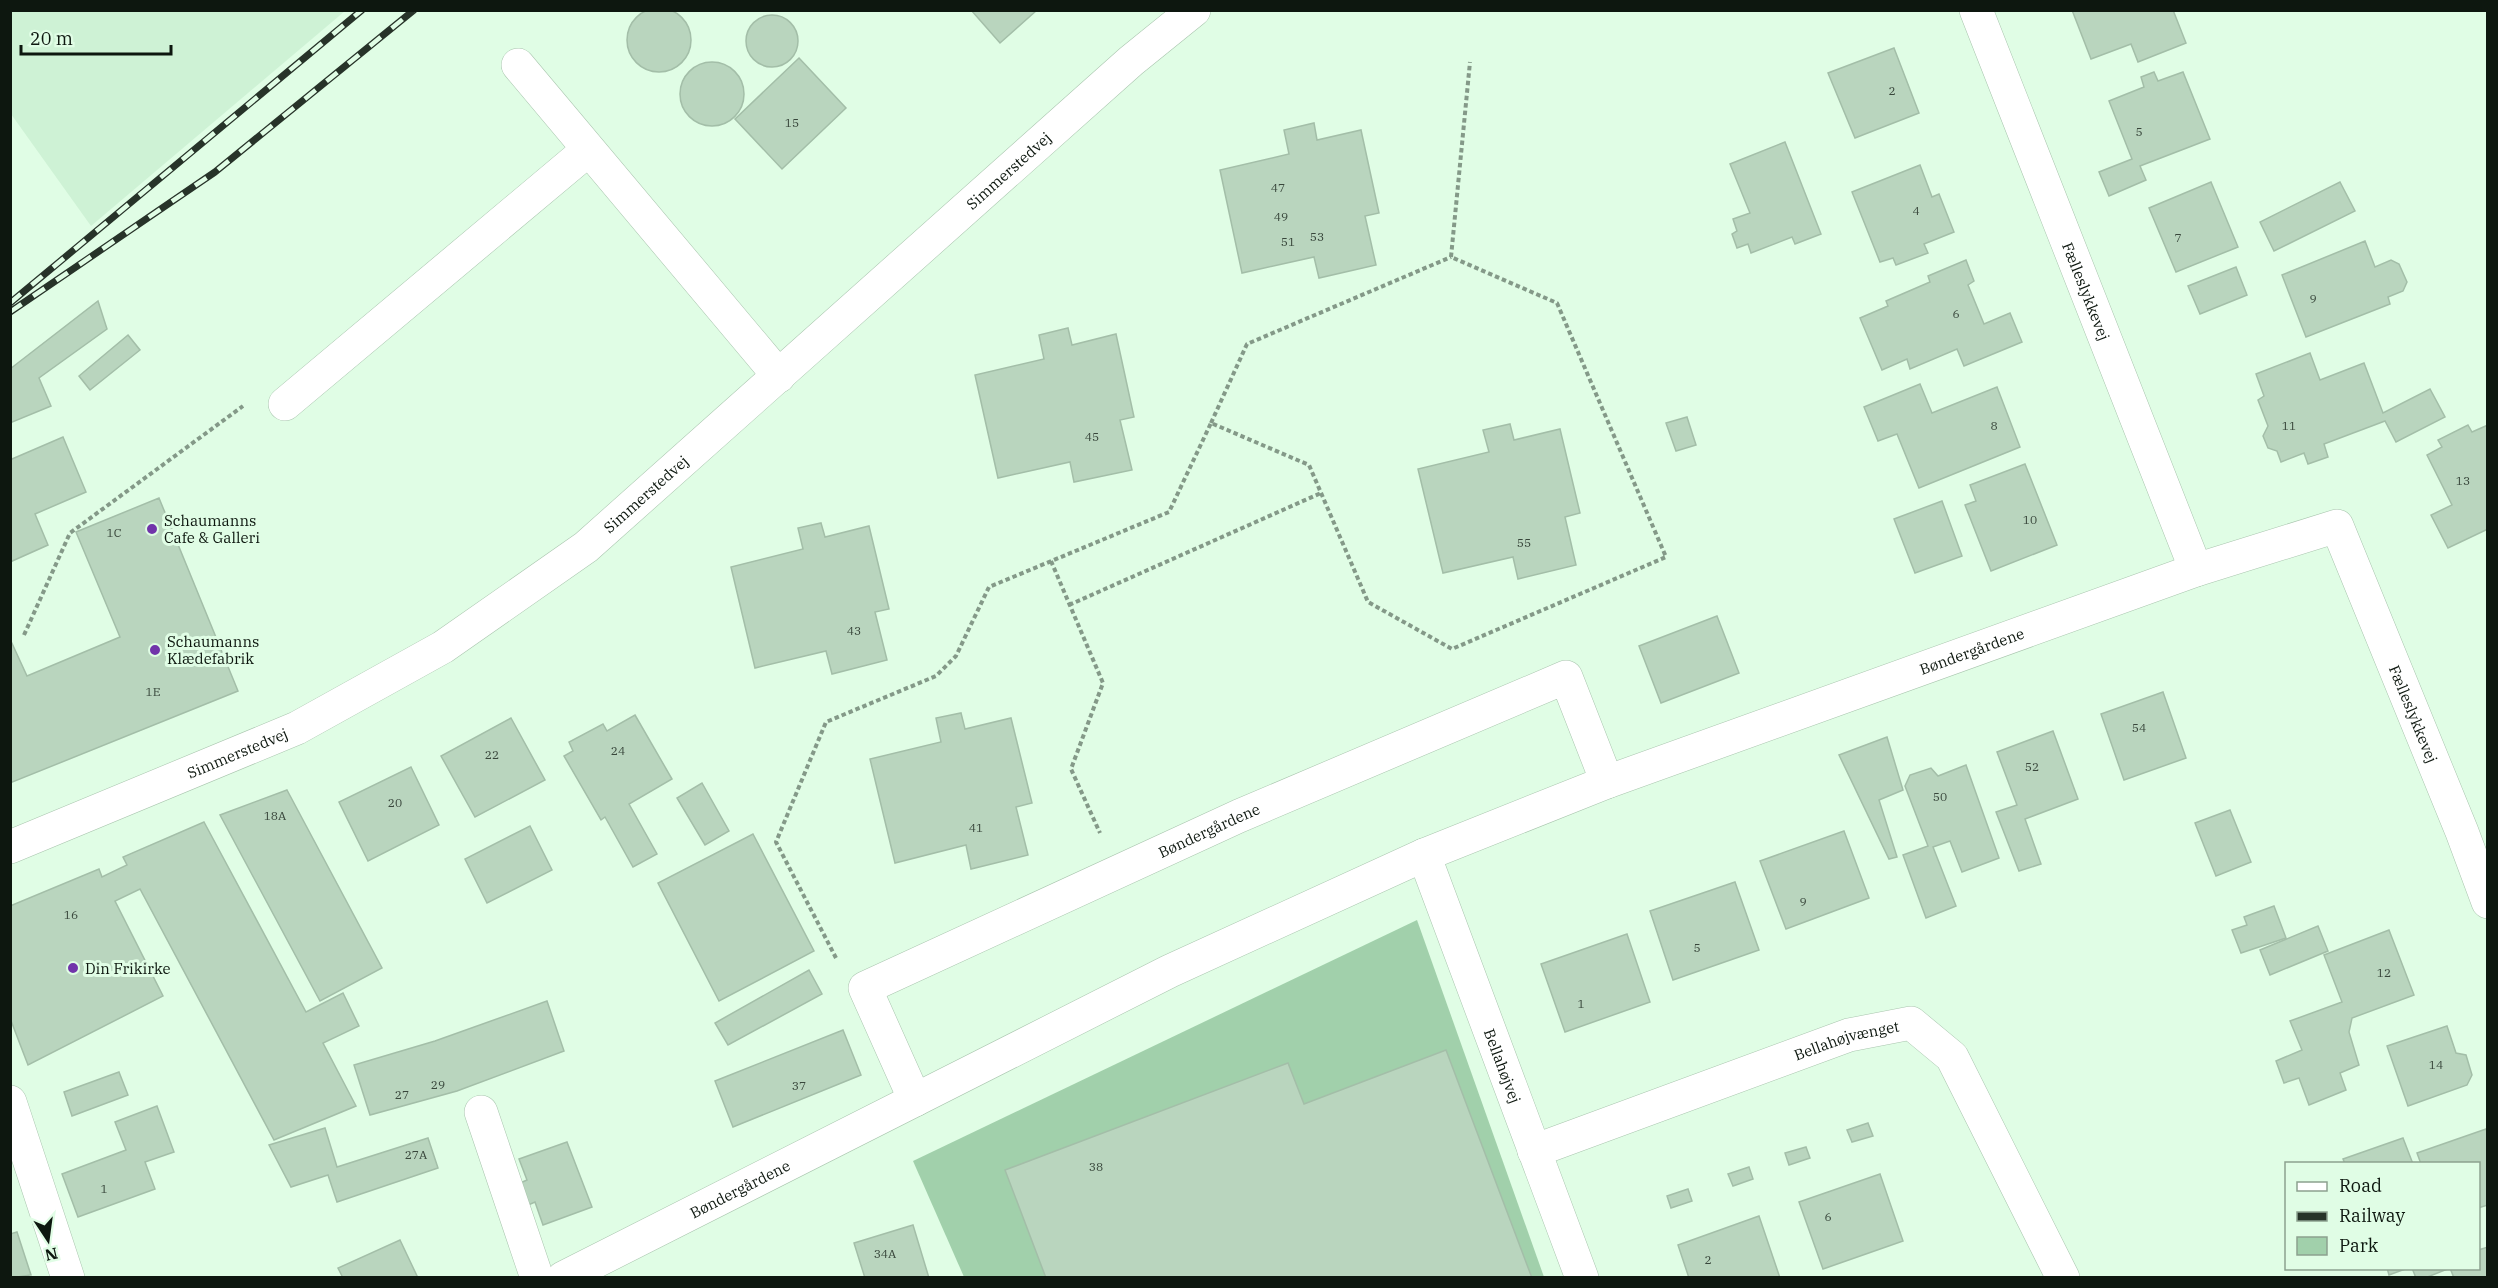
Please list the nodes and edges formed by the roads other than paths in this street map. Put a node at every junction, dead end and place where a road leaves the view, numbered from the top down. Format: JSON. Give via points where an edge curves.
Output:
{"nodes":[{"id":1,"x":1194,"y":10,"type":"edge"},
{"id":2,"x":1976,"y":10,"type":"edge"},
{"id":3,"x":518,"y":65,"type":"dead end"},
{"id":4,"x":588,"y":150,"type":"junction"},
{"id":5,"x":779,"y":376,"type":"junction"},
{"id":6,"x":285,"y":404,"type":"dead end"},
{"id":7,"x":2337,"y":526,"type":"joint"},
{"id":8,"x":2196,"y":570,"type":"junction"},
{"id":9,"x":1607,"y":782,"type":"junction"},
{"id":10,"x":2475,"y":828,"type":"edge"},
{"id":11,"x":10,"y":847,"type":"edge"},
{"id":12,"x":1424,"y":855,"type":"junction"},
{"id":13,"x":2487,"y":902,"type":"edge"},
{"id":14,"x":915,"y":1100,"type":"junction"},
{"id":15,"x":10,"y":1102,"type":"edge"},
{"id":16,"x":481,"y":1112,"type":"dead end"},
{"id":17,"x":1534,"y":1151,"type":"junction"},
{"id":18,"x":68,"y":1278,"type":"edge"},
{"id":19,"x":537,"y":1278,"type":"edge"},
{"id":20,"x":563,"y":1278,"type":"edge"},
{"id":21,"x":1582,"y":1278,"type":"edge"},
{"id":22,"x":2063,"y":1278,"type":"edge"}],
"edges":[{"from":1,"to":5,"type":"street","name":"Simmerstedvej","via":[[1131,61]]},
{"from":2,"to":8,"type":"street","name":"Fælleslykkevej"},
{"from":3,"to":4,"type":"street"},
{"from":4,"to":5,"type":"street"},
{"from":4,"to":6,"type":"street"},
{"from":5,"to":11,"type":"street","name":"Simmerstedvej","via":[[586,547],[443,647],[297,728]]},
{"from":7,"to":8,"type":"street","name":"Bøndergårdene"},
{"from":7,"to":10,"type":"street","name":"Fælleslykkevej"},
{"from":8,"to":9,"type":"street","name":"Bøndergårdene"},
{"from":9,"to":12,"type":"street","name":"Bøndergårdene"},
{"from":9,"to":14,"type":"street","name":"Bøndergårdene","via":[[1566,677],[1117,872],[865,988]]},
{"from":10,"to":13,"type":"street","name":"Fælleslykkevej"},
{"from":12,"to":14,"type":"street","name":"Bøndergårdene","via":[[1170,971]]},
{"from":12,"to":17,"type":"street","name":"Bellahøjvej"},
{"from":14,"to":20,"type":"street","name":"Bøndergårdene"},
{"from":15,"to":18,"type":"street"},
{"from":16,"to":19,"type":"street"},
{"from":17,"to":21,"type":"street","name":"Bellahøjvej"},
{"from":17,"to":22,"type":"street","name":"Bellahøjvænget","via":[[1849,1035],[1911,1023],[1952,1057]]}]}
